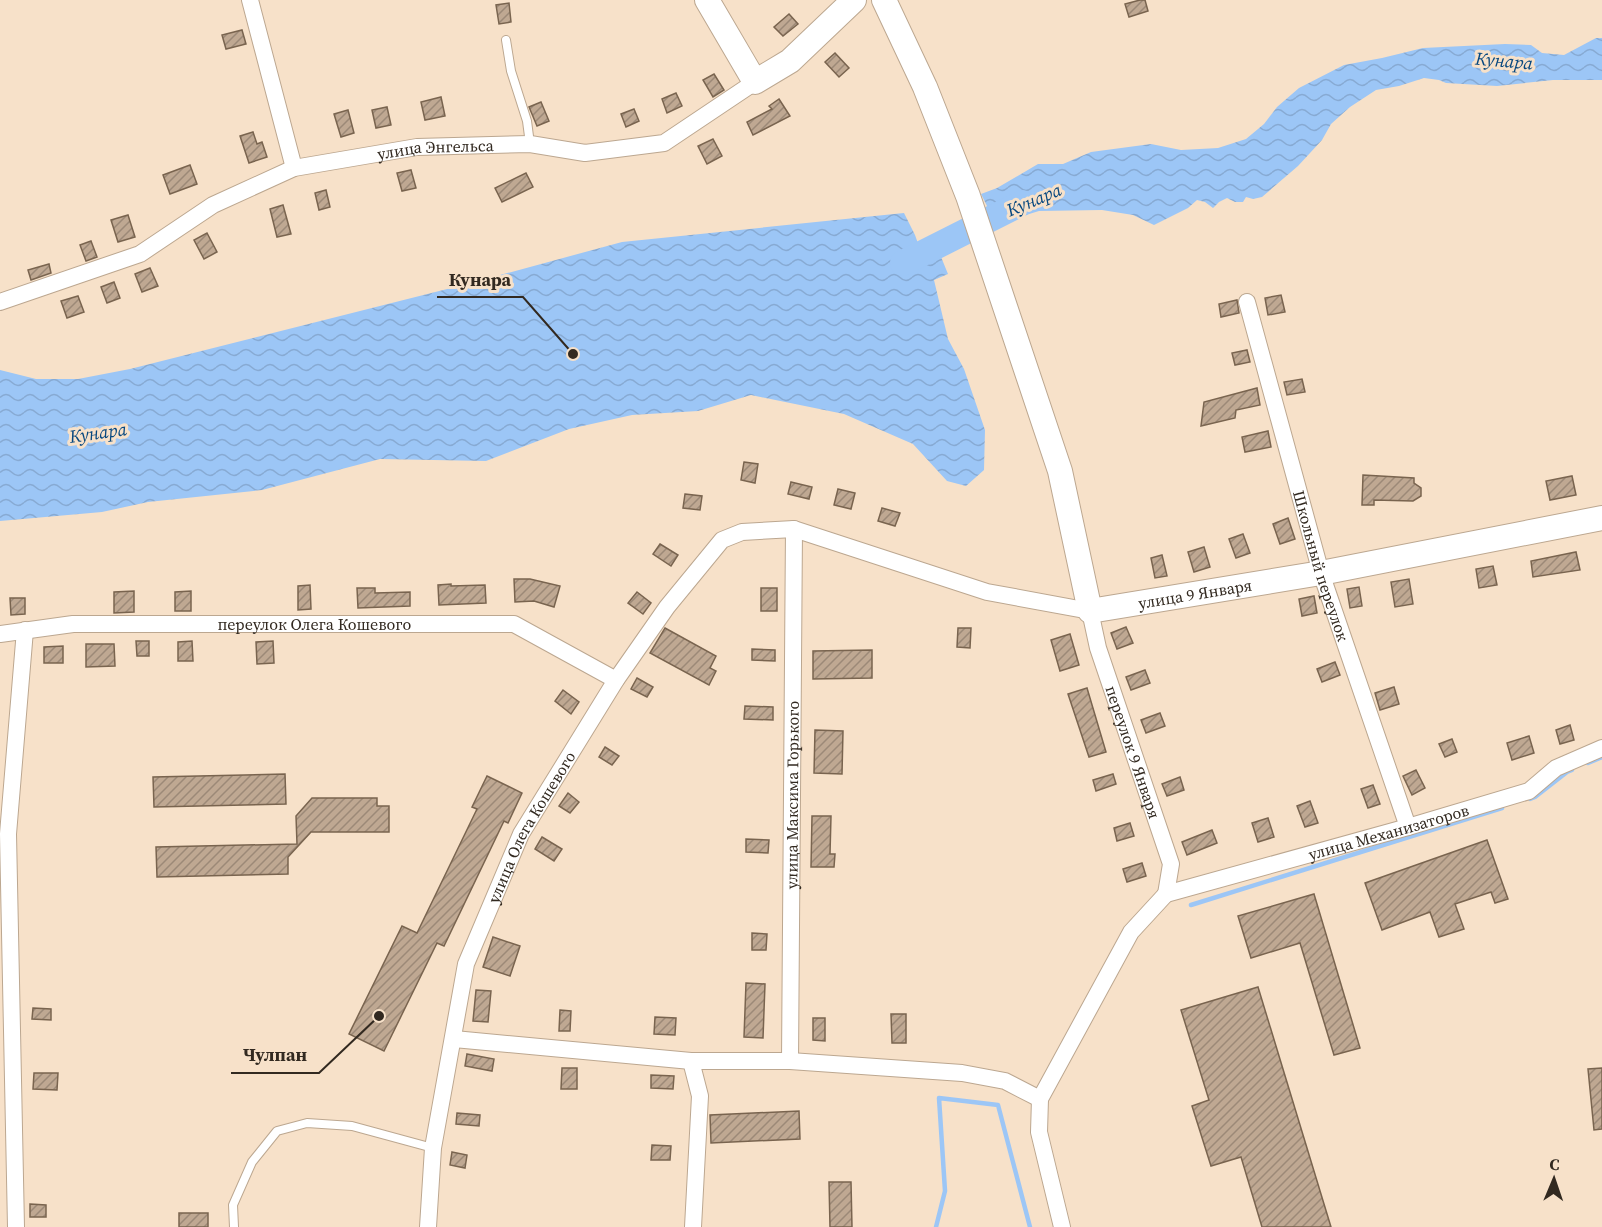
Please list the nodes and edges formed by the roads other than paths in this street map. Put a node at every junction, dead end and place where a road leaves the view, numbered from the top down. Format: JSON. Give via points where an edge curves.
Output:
{"nodes":[{"id":1,"x":250,"y":0,"type":"edge"},
{"id":2,"x":707,"y":0,"type":"edge"},
{"id":3,"x":854,"y":0,"type":"edge"},
{"id":4,"x":884,"y":0,"type":"edge"},
{"id":5,"x":506,"y":40,"type":"dead end"},
{"id":6,"x":755,"y":82,"type":"junction"},
{"id":7,"x":530,"y":144,"type":"junction"},
{"id":8,"x":294,"y":168,"type":"junction"},
{"id":9,"x":0,"y":302,"type":"edge"},
{"id":10,"x":1247,"y":302,"type":"dead end"},
{"id":11,"x":1602,"y":518,"type":"edge"},
{"id":12,"x":794,"y":529,"type":"junction"},
{"id":13,"x":1321,"y":573,"type":"junction"},
{"id":14,"x":1090,"y":611,"type":"junction"},
{"id":15,"x":25,"y":630,"type":"junction"},
{"id":16,"x":0,"y":634,"type":"edge"},
{"id":17,"x":616,"y":680,"type":"junction"},
{"id":18,"x":1602,"y":748,"type":"edge"},
{"id":19,"x":1408,"y":827,"type":"junction"},
{"id":20,"x":1166,"y":894,"type":"junction"},
{"id":21,"x":454,"y":1040,"type":"junction"},
{"id":22,"x":691,"y":1061,"type":"junction"},
{"id":23,"x":790,"y":1061,"type":"junction"},
{"id":24,"x":1040,"y":1099,"type":"junction"},
{"id":25,"x":433,"y":1148,"type":"junction"},
{"id":26,"x":16,"y":1227,"type":"edge"},
{"id":27,"x":234,"y":1227,"type":"edge"},
{"id":28,"x":428,"y":1227,"type":"edge"},
{"id":29,"x":693,"y":1227,"type":"edge"},
{"id":30,"x":1062,"y":1227,"type":"edge"}],
"edges":[{"from":1,"to":8,"type":"street"},
{"from":2,"to":6,"type":"street"},
{"from":3,"to":6,"type":"street","name":"улица Энгельса","via":[[790,60]]},
{"from":4,"to":14,"type":"street","via":[[925,87],[968,196],[1060,471]]},
{"from":5,"to":7,"type":"lane"},
{"from":6,"to":7,"type":"street","name":"улица Энгельса","via":[[664,143],[585,153]]},
{"from":7,"to":8,"type":"street","name":"улица Энгельса","via":[[417,147]]},
{"from":8,"to":9,"type":"street","name":"улица Энгельса","via":[[213,205],[140,254]]},
{"from":10,"to":13,"type":"street","name":"Школьный переулок"},
{"from":11,"to":13,"type":"street","name":"улица 9 Января"},
{"from":12,"to":14,"type":"street","name":"улица 9 Января","via":[[987,592]]},
{"from":12,"to":17,"type":"street","name":"улица Олега Кошевого","via":[[742,532],[722,540],[667,607]]},
{"from":12,"to":23,"type":"street","name":"улица Максима Горького"},
{"from":13,"to":14,"type":"street","name":"улица 9 Января"},
{"from":13,"to":19,"type":"street","name":"Школьный переулок"},
{"from":14,"to":20,"type":"street","name":"переулок 9 Января","via":[[1098,648],[1171,864]]},
{"from":15,"to":16,"type":"street","name":"переулок Олега Кошевого"},
{"from":15,"to":17,"type":"street","name":"переулок Олега Кошевого","via":[[73,624],[514,624]]},
{"from":15,"to":26,"type":"street","via":[[8,834]]},
{"from":17,"to":21,"type":"street","name":"улица Олега Кошевого","via":[[520,834],[466,964]]},
{"from":18,"to":19,"type":"street","name":"улица Механизаторов","via":[[1556,768],[1529,791]]},
{"from":19,"to":20,"type":"street","name":"улица Механизаторов"},
{"from":20,"to":24,"type":"street","via":[[1131,932]]},
{"from":21,"to":22,"type":"street"},
{"from":21,"to":25,"type":"street","name":"улица Олега Кошевого"},
{"from":22,"to":23,"type":"street"},
{"from":22,"to":29,"type":"street","via":[[700,1096]]},
{"from":23,"to":24,"type":"street","via":[[962,1073],[1005,1081]]},
{"from":24,"to":30,"type":"street","via":[[1039,1132]]},
{"from":25,"to":27,"type":"lane","via":[[351,1126],[307,1123],[277,1131],[252,1162],[233,1205]]},
{"from":25,"to":28,"type":"street","name":"улица Олега Кошевого"}]}
